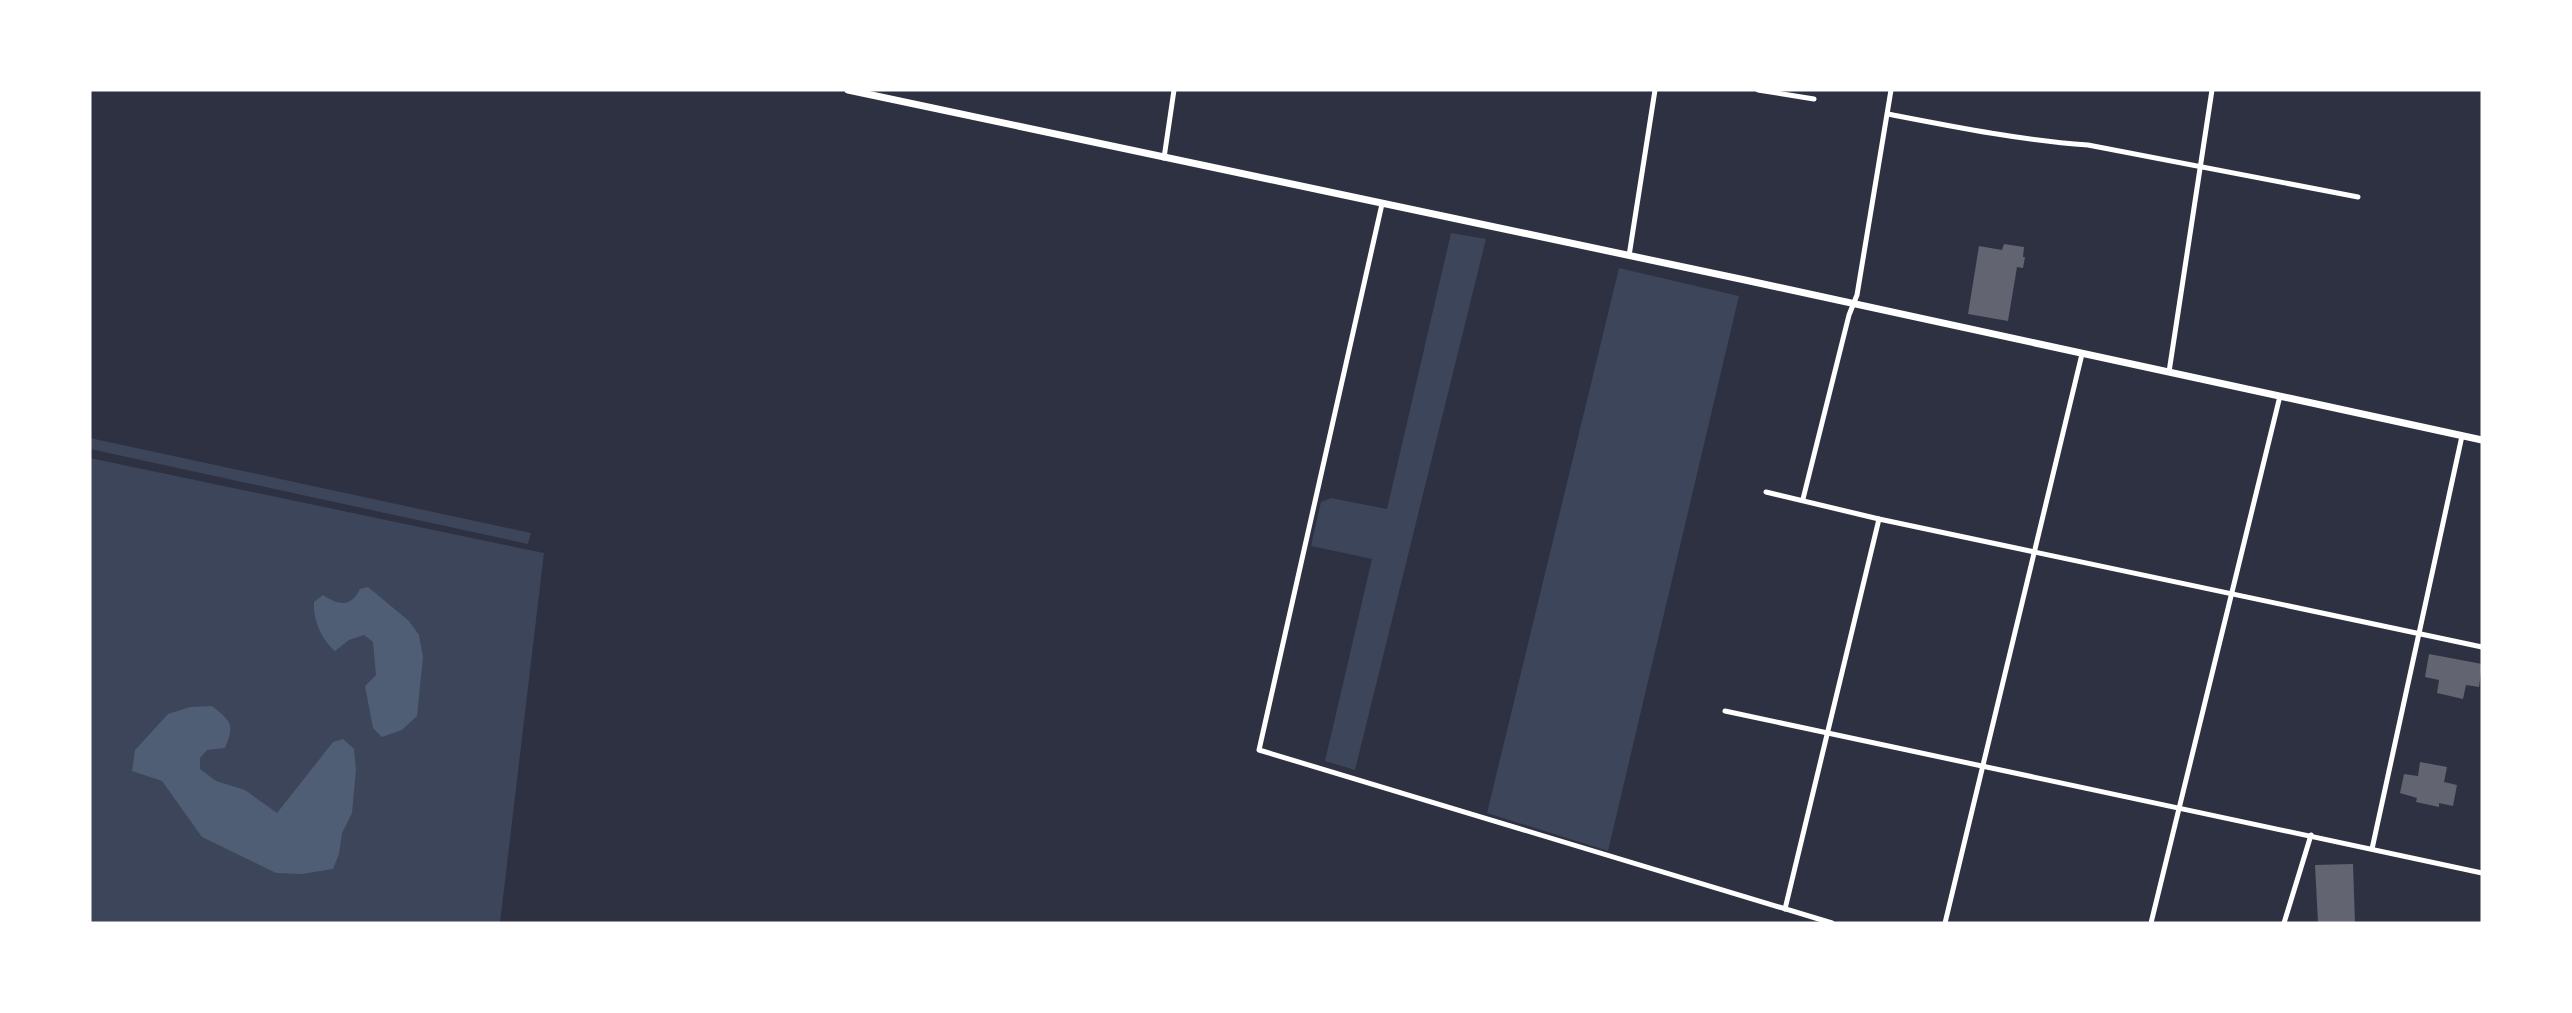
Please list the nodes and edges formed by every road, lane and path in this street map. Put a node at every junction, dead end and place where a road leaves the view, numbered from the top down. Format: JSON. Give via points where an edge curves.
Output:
{"nodes":[{"id":1,"x":848,"y":90,"type":"edge"},
{"id":2,"x":1174,"y":90,"type":"edge"},
{"id":3,"x":1655,"y":90,"type":"edge"},
{"id":4,"x":1758,"y":90,"type":"edge"},
{"id":5,"x":1891,"y":90,"type":"edge"},
{"id":6,"x":2212,"y":90,"type":"edge"},
{"id":7,"x":1814,"y":99,"type":"dead end"},
{"id":8,"x":1888,"y":114,"type":"junction"},
{"id":9,"x":1164,"y":158,"type":"junction"},
{"id":10,"x":2199,"y":167,"type":"junction"},
{"id":11,"x":2358,"y":197,"type":"dead end"},
{"id":12,"x":1382,"y":204,"type":"junction"},
{"id":13,"x":1629,"y":256,"type":"junction"},
{"id":14,"x":1854,"y":304,"type":"junction"},
{"id":15,"x":2082,"y":354,"type":"junction"},
{"id":16,"x":2169,"y":372,"type":"junction"},
{"id":17,"x":2280,"y":396,"type":"junction"},
{"id":18,"x":2462,"y":436,"type":"junction"},
{"id":19,"x":2482,"y":440,"type":"edge"},
{"id":20,"x":1766,"y":492,"type":"dead end"},
{"id":21,"x":1803,"y":499,"type":"junction"},
{"id":22,"x":1879,"y":519,"type":"junction"},
{"id":23,"x":2033,"y":550,"type":"junction"},
{"id":24,"x":2230,"y":593,"type":"junction"},
{"id":25,"x":2418,"y":634,"type":"junction"},
{"id":26,"x":2482,"y":647,"type":"edge"},
{"id":27,"x":1725,"y":711,"type":"dead end"},
{"id":28,"x":1826,"y":731,"type":"junction"},
{"id":29,"x":1983,"y":765,"type":"junction"},
{"id":30,"x":2179,"y":808,"type":"junction"},
{"id":31,"x":2311,"y":836,"type":"junction"},
{"id":32,"x":2372,"y":849,"type":"junction"},
{"id":33,"x":2482,"y":873,"type":"edge"},
{"id":34,"x":1785,"y":909,"type":"junction"},
{"id":35,"x":1832,"y":923,"type":"edge"},
{"id":36,"x":1945,"y":923,"type":"edge"},
{"id":37,"x":2151,"y":923,"type":"edge"},
{"id":38,"x":2284,"y":923,"type":"edge"}],
"edges":[{"from":1,"to":9,"type":"main road"},
{"from":2,"to":9,"type":"street"},
{"from":3,"to":13,"type":"street"},
{"from":4,"to":7,"type":"street"},
{"from":5,"to":8,"type":"street"},
{"from":6,"to":10,"type":"street"},
{"from":8,"to":10,"type":"street","via":[[2043,142],[2088,145]]},
{"from":8,"to":14,"type":"street"},
{"from":9,"to":12,"type":"main road"},
{"from":10,"to":11,"type":"street"},
{"from":10,"to":16,"type":"street"},
{"from":12,"to":13,"type":"main road"},
{"from":12,"to":34,"type":"street","via":[[1259,750]]},
{"from":13,"to":14,"type":"main road"},
{"from":14,"to":15,"type":"main road"},
{"from":14,"to":21,"type":"street"},
{"from":15,"to":16,"type":"main road"},
{"from":15,"to":23,"type":"street"},
{"from":16,"to":17,"type":"main road"},
{"from":17,"to":18,"type":"main road"},
{"from":17,"to":24,"type":"street"},
{"from":18,"to":19,"type":"main road"},
{"from":18,"to":25,"type":"street"},
{"from":20,"to":21,"type":"street"},
{"from":21,"to":22,"type":"street"},
{"from":22,"to":23,"type":"street"},
{"from":22,"to":28,"type":"street"},
{"from":23,"to":24,"type":"street"},
{"from":23,"to":29,"type":"street"},
{"from":24,"to":25,"type":"street"},
{"from":24,"to":30,"type":"street"},
{"from":25,"to":26,"type":"street"},
{"from":25,"to":32,"type":"street"},
{"from":27,"to":28,"type":"street"},
{"from":28,"to":29,"type":"street"},
{"from":28,"to":34,"type":"street"},
{"from":29,"to":30,"type":"street"},
{"from":29,"to":36,"type":"street"},
{"from":30,"to":31,"type":"street"},
{"from":30,"to":37,"type":"street"},
{"from":31,"to":32,"type":"street"},
{"from":31,"to":38,"type":"street"},
{"from":32,"to":33,"type":"street"},
{"from":34,"to":35,"type":"street"}]}
